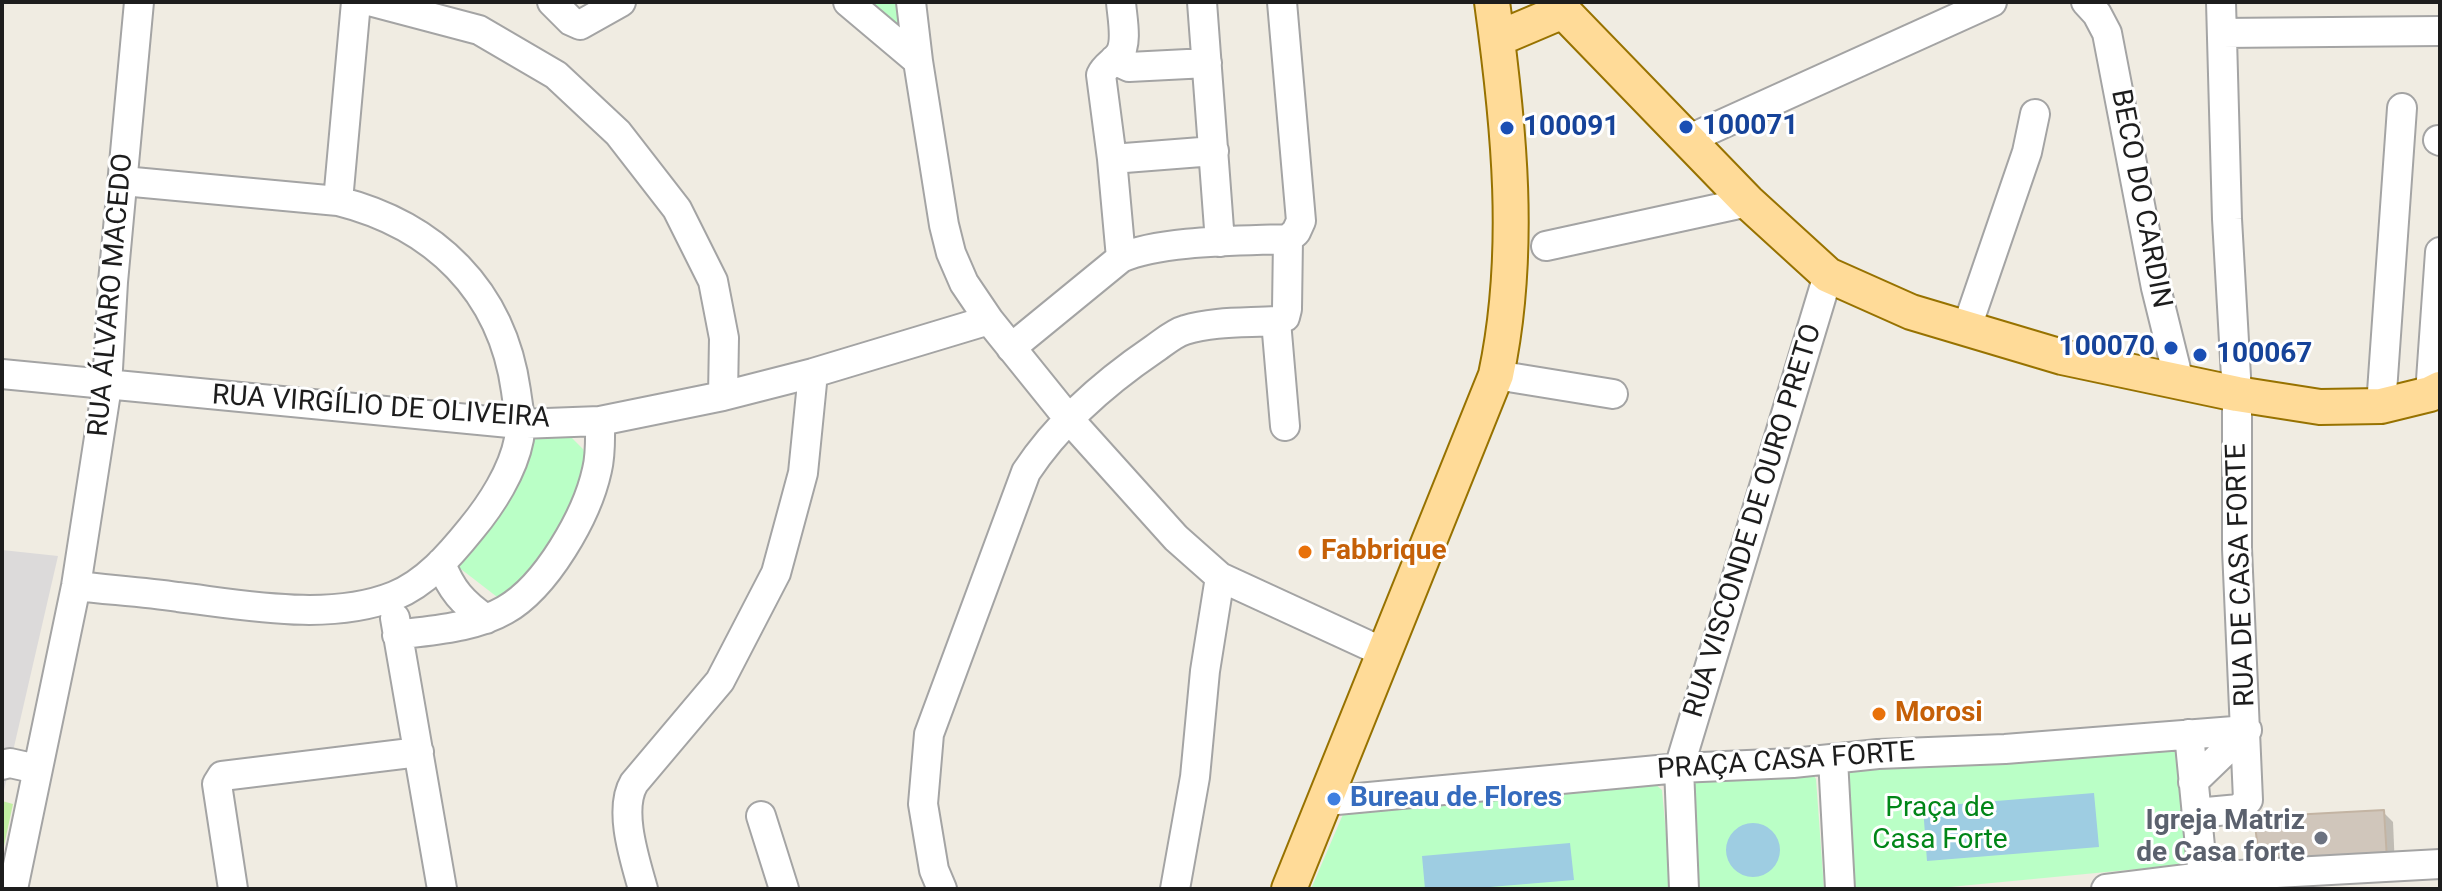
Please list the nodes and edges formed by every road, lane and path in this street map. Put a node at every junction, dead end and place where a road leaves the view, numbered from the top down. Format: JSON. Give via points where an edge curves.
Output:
{"nodes":[{"id":1,"x":139,"y":2,"type":"edge"},
{"id":2,"x":356,"y":2,"type":"edge"},
{"id":3,"x":373,"y":2,"type":"edge"},
{"id":4,"x":552,"y":2,"type":"edge"},
{"id":5,"x":621,"y":2,"type":"edge"},
{"id":6,"x":848,"y":2,"type":"edge"},
{"id":7,"x":911,"y":2,"type":"edge"},
{"id":8,"x":1121,"y":2,"type":"edge"},
{"id":9,"x":1202,"y":2,"type":"edge"},
{"id":10,"x":1282,"y":2,"type":"edge"},
{"id":11,"x":1992,"y":2,"type":"edge"},
{"id":12,"x":2086,"y":2,"type":"edge"},
{"id":13,"x":2221,"y":2,"type":"edge"},
{"id":14,"x":1492,"y":3,"type":"edge"},
{"id":15,"x":1568,"y":6,"type":"edge"},
{"id":16,"x":2440,"y":31,"type":"edge"},
{"id":17,"x":2222,"y":33,"type":"junction"},
{"id":18,"x":1497,"y":39,"type":"junction"},
{"id":19,"x":1114,"y":60,"type":"junction"},
{"id":20,"x":918,"y":61,"type":"junction"},
{"id":21,"x":1207,"y":63,"type":"junction"},
{"id":22,"x":2402,"y":108,"type":"dead end"},
{"id":23,"x":2035,"y":114,"type":"dead end"},
{"id":24,"x":1687,"y":140,"type":"junction"},
{"id":25,"x":1214,"y":151,"type":"junction"},
{"id":26,"x":1112,"y":159,"type":"junction"},
{"id":27,"x":123,"y":181,"type":"junction"},
{"id":28,"x":338,"y":201,"type":"junction"},
{"id":29,"x":1748,"y":202,"type":"junction"},
{"id":30,"x":1288,"y":239,"type":"junction"},
{"id":31,"x":1220,"y":242,"type":"junction"},
{"id":32,"x":1546,"y":246,"type":"dead end"},
{"id":33,"x":2440,"y":252,"type":"edge"},
{"id":34,"x":1121,"y":258,"type":"junction"},
{"id":35,"x":1828,"y":275,"type":"junction"},
{"id":36,"x":989,"y":320,"type":"junction"},
{"id":37,"x":1276,"y":321,"type":"junction"},
{"id":38,"x":1967,"y":327,"type":"junction"},
{"id":39,"x":1011,"y":348,"type":"junction"},
{"id":40,"x":813,"y":373,"type":"junction"},
{"id":41,"x":2,"y":374,"type":"edge"},
{"id":42,"x":1496,"y":375,"type":"junction"},
{"id":43,"x":2179,"y":381,"type":"junction"},
{"id":44,"x":107,"y":386,"type":"junction"},
{"id":45,"x":2435,"y":392,"type":"edge"},
{"id":46,"x":1613,"y":394,"type":"dead end"},
{"id":47,"x":2237,"y":394,"type":"junction"},
{"id":48,"x":723,"y":396,"type":"junction"},
{"id":49,"x":2381,"y":406,"type":"junction"},
{"id":50,"x":1068,"y":418,"type":"junction"},
{"id":51,"x":600,"y":421,"type":"junction"},
{"id":52,"x":520,"y":424,"type":"junction"},
{"id":53,"x":1285,"y":426,"type":"dead end"},
{"id":54,"x":441,"y":563,"type":"junction"},
{"id":55,"x":1220,"y":577,"type":"junction"},
{"id":56,"x":76,"y":586,"type":"junction"},
{"id":57,"x":392,"y":597,"type":"junction"},
{"id":58,"x":486,"y":619,"type":"junction"},
{"id":59,"x":397,"y":635,"type":"junction"},
{"id":60,"x":1385,"y":653,"type":"junction"},
{"id":61,"x":2247,"y":730,"type":"junction"},
{"id":62,"x":2189,"y":734,"type":"junction"},
{"id":63,"x":419,"y":752,"type":"junction"},
{"id":64,"x":1833,"y":759,"type":"junction"},
{"id":65,"x":2,"y":765,"type":"edge"},
{"id":66,"x":1679,"y":768,"type":"junction"},
{"id":67,"x":37,"y":769,"type":"junction"},
{"id":68,"x":2193,"y":782,"type":"junction"},
{"id":69,"x":1326,"y":801,"type":"junction"},
{"id":70,"x":2196,"y":813,"type":"junction"},
{"id":71,"x":761,"y":816,"type":"dead end"},
{"id":72,"x":2440,"y":864,"type":"edge"},
{"id":73,"x":2203,"y":877,"type":"junction"},
{"id":74,"x":2254,"y":882,"type":"edge"},
{"id":75,"x":13,"y":889,"type":"edge"},
{"id":76,"x":233,"y":889,"type":"edge"},
{"id":77,"x":442,"y":889,"type":"edge"},
{"id":78,"x":643,"y":889,"type":"edge"},
{"id":79,"x":784,"y":889,"type":"edge"},
{"id":80,"x":942,"y":889,"type":"edge"},
{"id":81,"x":1175,"y":889,"type":"edge"},
{"id":82,"x":1289,"y":889,"type":"edge"},
{"id":83,"x":1684,"y":889,"type":"edge"},
{"id":84,"x":1840,"y":889,"type":"edge"},
{"id":85,"x":2106,"y":889,"type":"edge"}],
"edges":[{"from":1,"to":27,"type":"street","name":"RUA ÁLVARO MACEDO"},
{"from":2,"to":28,"type":"street"},
{"from":3,"to":48,"type":"street","via":[[479,30],[556,75],[618,133],[677,209],[713,281],[724,338]]},
{"from":4,"to":5,"type":"street","via":[[580,25]]},
{"from":6,"to":20,"type":"street"},
{"from":7,"to":20,"type":"street"},
{"from":8,"to":19,"type":"street","via":[[1123,45]]},
{"from":9,"to":21,"type":"street"},
{"from":10,"to":30,"type":"street","via":[[1301,213],[1299,227]]},
{"from":11,"to":24,"type":"street"},
{"from":12,"to":43,"type":"street","name":"BECO DO CARDIN","via":[[2107,33]]},
{"from":13,"to":17,"type":"street","name":"RUA DE CASA FORTE"},
{"from":14,"to":15,"type":"main road"},
{"from":14,"to":18,"type":"main road"},
{"from":15,"to":18,"type":"main road"},
{"from":15,"to":24,"type":"main road"},
{"from":16,"to":17,"type":"street"},
{"from":17,"to":47,"type":"street","name":"RUA DE CASA FORTE"},
{"from":18,"to":42,"type":"main road","via":[[1510,211],[1509,295]]},
{"from":19,"to":21,"type":"street","via":[[1129,67]]},
{"from":19,"to":26,"type":"street","via":[[1101,75]]},
{"from":20,"to":36,"type":"street","via":[[951,253]]},
{"from":21,"to":25,"type":"street"},
{"from":22,"to":49,"type":"street"},
{"from":23,"to":38,"type":"street"},
{"from":24,"to":29,"type":"main road"},
{"from":25,"to":26,"type":"street"},
{"from":25,"to":31,"type":"street"},
{"from":26,"to":34,"type":"street"},
{"from":27,"to":28,"type":"street"},
{"from":27,"to":44,"type":"street","name":"RUA ÁLVARO MACEDO"},
{"from":28,"to":52,"type":"street","via":[[417,232],[444,253],[488,303],[510,361]]},
{"from":29,"to":32,"type":"street"},
{"from":29,"to":35,"type":"main road"},
{"from":30,"to":31,"type":"street"},
{"from":30,"to":37,"type":"street","via":[[1287,309]]},
{"from":31,"to":34,"type":"street","via":[[1137,251]]},
{"from":33,"to":45,"type":"street"},
{"from":34,"to":39,"type":"street"},
{"from":35,"to":38,"type":"main road","via":[[1911,312]]},
{"from":35,"to":66,"type":"street","name":"RUA VISCONDE DE OURO PRETO"},
{"from":36,"to":39,"type":"street"},
{"from":36,"to":40,"type":"street","name":"RUA VIRGÍLIO DE OLIVEIRA"},
{"from":37,"to":50,"type":"street","via":[[1182,330]]},
{"from":37,"to":53,"type":"street"},
{"from":38,"to":43,"type":"main road","via":[[2062,357]]},
{"from":39,"to":50,"type":"street"},
{"from":40,"to":48,"type":"street","name":"RUA VIRGÍLIO DE OLIVEIRA"},
{"from":40,"to":78,"type":"street","via":[[803,473],[776,573],[720,681],[627,795]]},
{"from":41,"to":44,"type":"street","name":"RUA VIRGÍLIO DE OLIVEIRA"},
{"from":42,"to":46,"type":"street"},
{"from":42,"to":60,"type":"main road"},
{"from":43,"to":47,"type":"main road"},
{"from":44,"to":52,"type":"street","name":"RUA VIRGÍLIO DE OLIVEIRA"},
{"from":44,"to":56,"type":"street","name":"RUA ÁLVARO MACEDO"},
{"from":45,"to":49,"type":"main road"},
{"from":47,"to":49,"type":"main road","via":[[2320,407]]},
{"from":47,"to":61,"type":"street","name":"RUA DE CASA FORTE","via":[[2237,549]]},
{"from":48,"to":51,"type":"street","name":"RUA VIRGÍLIO DE OLIVEIRA"},
{"from":50,"to":55,"type":"street","via":[[1176,538]]},
{"from":50,"to":80,"type":"street","via":[[1026,472],[929,734],[923,804]]},
{"from":51,"to":52,"type":"street","name":"RUA VIRGÍLIO DE OLIVEIRA"},
{"from":51,"to":58,"type":"street","via":[[597,471],[558,556],[532,588]]},
{"from":52,"to":54,"type":"street","via":[[516,452],[490,503]]},
{"from":54,"to":57,"type":"street"},
{"from":54,"to":58,"type":"street","via":[[457,596]]},
{"from":55,"to":60,"type":"street"},
{"from":55,"to":81,"type":"street"},
{"from":56,"to":57,"type":"street","via":[[296,609],[362,605]]},
{"from":56,"to":67,"type":"street","name":"RUA ÁLVARO MACEDO"},
{"from":57,"to":59,"type":"street"},
{"from":58,"to":59,"type":"street"},
{"from":59,"to":63,"type":"street"},
{"from":60,"to":69,"type":"main road"},
{"from":61,"to":62,"type":"street","name":"PRAÇA CASA FORTE"},
{"from":61,"to":68,"type":"street","name":"RUA DE CASA FORTE"},
{"from":61,"to":70,"type":"street","via":[[2246,803],[2239,809]]},
{"from":62,"to":64,"type":"street","name":"PRAÇA CASA FORTE"},
{"from":62,"to":68,"type":"street"},
{"from":63,"to":76,"type":"street","via":[[222,776],[217,784]]},
{"from":63,"to":77,"type":"street"},
{"from":64,"to":66,"type":"street","name":"PRAÇA CASA FORTE"},
{"from":64,"to":84,"type":"street"},
{"from":65,"to":67,"type":"street"},
{"from":66,"to":69,"type":"street","name":"PRAÇA CASA FORTE"},
{"from":66,"to":83,"type":"street"},
{"from":67,"to":75,"type":"street","name":"RUA ÁLVARO MACEDO"},
{"from":68,"to":70,"type":"street"},
{"from":69,"to":82,"type":"main road"},
{"from":70,"to":73,"type":"street"},
{"from":71,"to":79,"type":"street"},
{"from":72,"to":74,"type":"street"},
{"from":73,"to":74,"type":"street"},
{"from":73,"to":85,"type":"street"}]}
